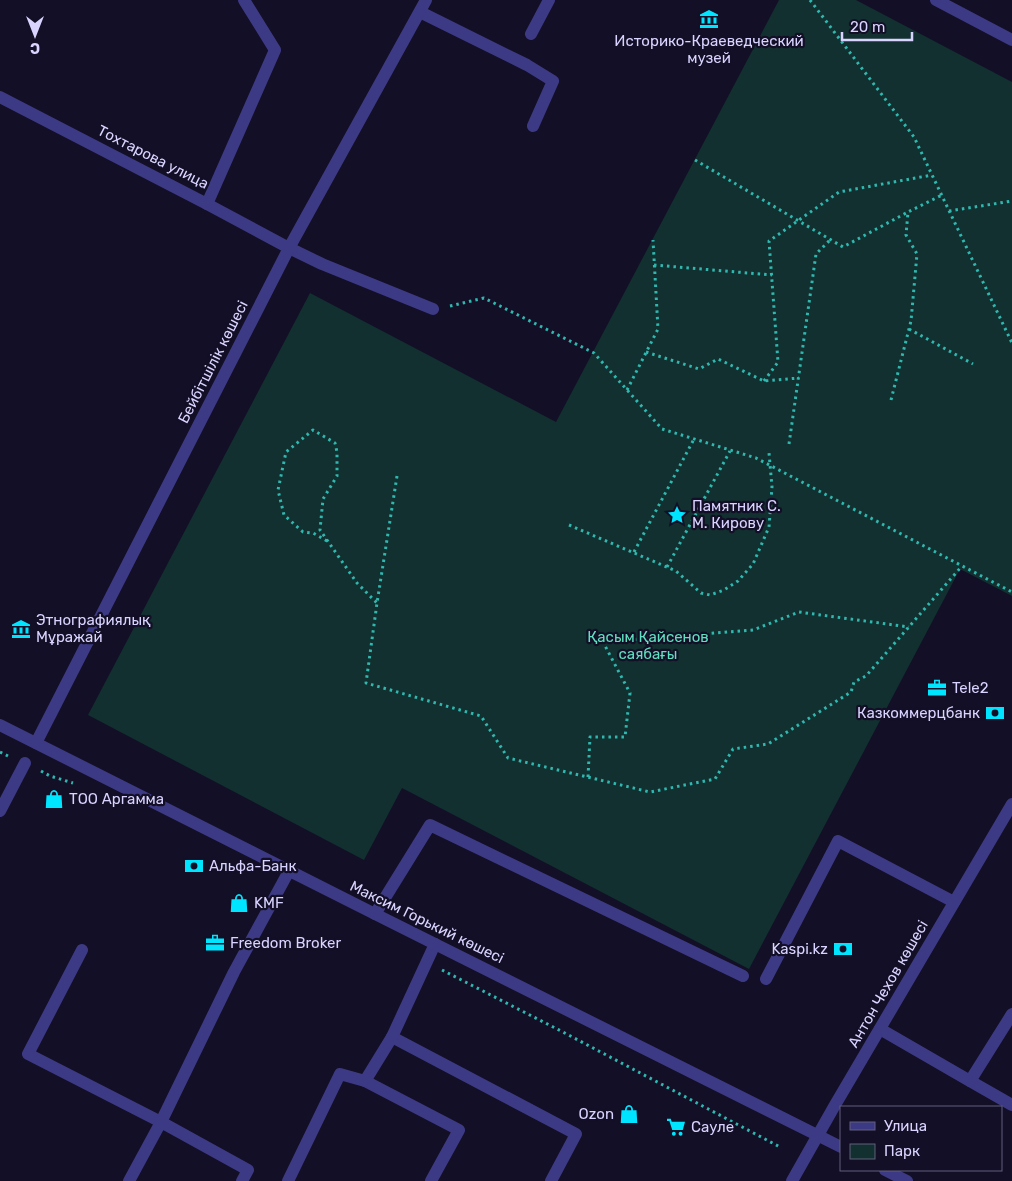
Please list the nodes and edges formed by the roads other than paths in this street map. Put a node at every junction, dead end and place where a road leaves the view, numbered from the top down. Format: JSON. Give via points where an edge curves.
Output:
{"nodes":[{"id":1,"x":244,"y":0,"type":"edge"},
{"id":2,"x":426,"y":0,"type":"edge"},
{"id":3,"x":549,"y":0,"type":"edge"},
{"id":4,"x":936,"y":0,"type":"edge"},
{"id":5,"x":420,"y":12,"type":"junction"},
{"id":6,"x":531,"y":34,"type":"dead end"},
{"id":7,"x":1012,"y":40,"type":"edge"},
{"id":8,"x":0,"y":96,"type":"edge"},
{"id":9,"x":533,"y":126,"type":"dead end"},
{"id":10,"x":207,"y":204,"type":"junction"},
{"id":11,"x":289,"y":248,"type":"junction"},
{"id":12,"x":433,"y":309,"type":"road end"},
{"id":13,"x":0,"y":724,"type":"edge"},
{"id":14,"x":36,"y":743,"type":"junction"},
{"id":15,"x":24,"y":763,"type":"road end"},
{"id":16,"x":1012,"y":804,"type":"edge"},
{"id":17,"x":0,"y":811,"type":"edge"},
{"id":18,"x":289,"y":871,"type":"junction"},
{"id":19,"x":954,"y":902,"type":"junction"},
{"id":20,"x":375,"y":914,"type":"junction"},
{"id":21,"x":435,"y":944,"type":"junction"},
{"id":22,"x":82,"y":950,"type":"dead end"},
{"id":23,"x":743,"y":976,"type":"dead end"},
{"id":24,"x":766,"y":979,"type":"dead end"},
{"id":25,"x":1012,"y":1014,"type":"edge"},
{"id":26,"x":880,"y":1029,"type":"junction"},
{"id":27,"x":392,"y":1037,"type":"junction"},
{"id":28,"x":365,"y":1081,"type":"junction"},
{"id":29,"x":970,"y":1081,"type":"junction"},
{"id":30,"x":1012,"y":1105,"type":"edge"},
{"id":31,"x":160,"y":1122,"type":"junction"},
{"id":32,"x":817,"y":1136,"type":"junction"},
{"id":33,"x":840,"y":1147,"type":"edge"},
{"id":34,"x":887,"y":1171,"type":"edge"},
{"id":35,"x":129,"y":1181,"type":"edge"},
{"id":36,"x":242,"y":1181,"type":"edge"},
{"id":37,"x":288,"y":1181,"type":"edge"},
{"id":38,"x":431,"y":1181,"type":"edge"},
{"id":39,"x":551,"y":1181,"type":"edge"},
{"id":40,"x":792,"y":1181,"type":"edge"},
{"id":41,"x":907,"y":1181,"type":"edge"}],
"edges":[{"from":1,"to":10,"type":"street","via":[[275,50]]},
{"from":2,"to":5,"type":"street","name":"Бейбітшілік көшесі"},
{"from":3,"to":6,"type":"street"},
{"from":4,"to":7,"type":"street"},
{"from":5,"to":9,"type":"street","via":[[553,81]]},
{"from":5,"to":11,"type":"street","name":"Бейбітшілік көшесі"},
{"from":8,"to":10,"type":"street","name":"Тохтарова улица"},
{"from":10,"to":11,"type":"street","name":"Тохтарова улица"},
{"from":11,"to":12,"type":"street","name":"Тохтарова улица"},
{"from":11,"to":14,"type":"street","name":"Бейбітшілік көшесі"},
{"from":13,"to":14,"type":"street","name":"Максим Горький көшесі"},
{"from":14,"to":18,"type":"street","name":"Максим Горький көшесі"},
{"from":15,"to":17,"type":"street"},
{"from":16,"to":19,"type":"street","name":"Антон Чехов көшесі"},
{"from":18,"to":20,"type":"street","name":"Максим Горький көшесі"},
{"from":18,"to":31,"type":"street","via":[[234,972]]},
{"from":19,"to":24,"type":"street","via":[[838,841]]},
{"from":19,"to":26,"type":"street","name":"Антон Чехов көшесі"},
{"from":20,"to":21,"type":"street","name":"Максим Горький көшесі"},
{"from":20,"to":23,"type":"street","via":[[430,825]]},
{"from":21,"to":27,"type":"street"},
{"from":21,"to":32,"type":"street","name":"Максим Горький көшесі"},
{"from":22,"to":31,"type":"street","via":[[28,1054]]},
{"from":25,"to":29,"type":"street"},
{"from":26,"to":29,"type":"street"},
{"from":26,"to":32,"type":"street","name":"Антон Чехов көшесі"},
{"from":27,"to":28,"type":"street"},
{"from":27,"to":39,"type":"street","via":[[576,1134]]},
{"from":28,"to":37,"type":"street","via":[[340,1074]]},
{"from":28,"to":38,"type":"street","via":[[458,1130]]},
{"from":29,"to":30,"type":"street"},
{"from":31,"to":35,"type":"street"},
{"from":31,"to":36,"type":"street","via":[[248,1170]]},
{"from":32,"to":33,"type":"street","name":"Максим Горький көшесі"},
{"from":32,"to":40,"type":"street","name":"Антон Чехов көшесі"},
{"from":34,"to":41,"type":"street"}]}
